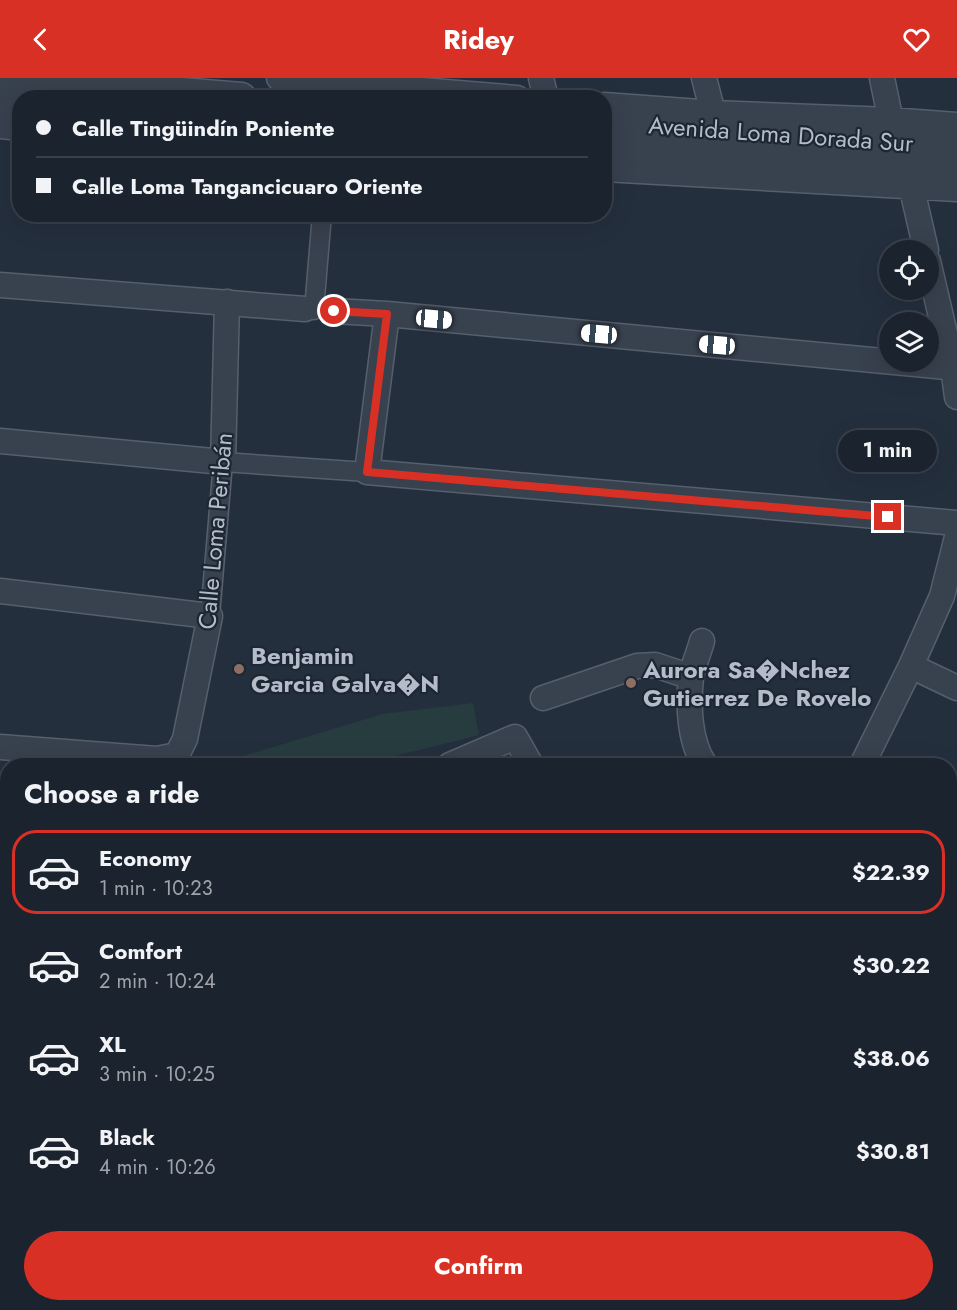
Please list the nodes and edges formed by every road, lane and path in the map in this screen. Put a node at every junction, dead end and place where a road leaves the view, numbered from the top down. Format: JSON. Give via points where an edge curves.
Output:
{"nodes":[{"id":1,"x":4,"y":78,"type":"edge"},
{"id":2,"x":279,"y":78,"type":"edge"},
{"id":3,"x":704,"y":78,"type":"edge"},
{"id":4,"x":882,"y":78,"type":"edge"},
{"id":5,"x":382,"y":87,"type":"edge"},
{"id":6,"x":146,"y":90,"type":"edge"},
{"id":7,"x":419,"y":90,"type":"edge"},
{"id":8,"x":612,"y":106,"type":"edge"},
{"id":9,"x":713,"y":113,"type":"junction"},
{"id":10,"x":612,"y":124,"type":"edge"},
{"id":11,"x":957,"y":125,"type":"edge"},
{"id":12,"x":957,"y":146,"type":"edge"},
{"id":13,"x":612,"y":147,"type":"edge"},
{"id":14,"x":900,"y":153,"type":"junction"},
{"id":15,"x":612,"y":169,"type":"edge"},
{"id":16,"x":957,"y":170,"type":"edge"},
{"id":17,"x":957,"y":189,"type":"edge"},
{"id":18,"x":322,"y":222,"type":"edge"},
{"id":19,"x":923,"y":240,"type":"edge"},
{"id":20,"x":0,"y":285,"type":"edge"},
{"id":21,"x":938,"y":300,"type":"edge"},
{"id":22,"x":227,"y":302,"type":"junction"},
{"id":23,"x":318,"y":310,"type":"junction"},
{"id":24,"x":387,"y":314,"type":"junction"},
{"id":25,"x":955,"y":368,"type":"edge"},
{"id":26,"x":957,"y":397,"type":"edge"},
{"id":27,"x":0,"y":441,"type":"edge"},
{"id":28,"x":223,"y":462,"type":"junction"},
{"id":29,"x":367,"y":472,"type":"junction"},
{"id":30,"x":957,"y":523,"type":"edge"},
{"id":31,"x":957,"y":537,"type":"edge"},
{"id":32,"x":0,"y":591,"type":"edge"},
{"id":33,"x":210,"y":616,"type":"junction"},
{"id":34,"x":702,"y":641,"type":"dead end"},
{"id":35,"x":912,"y":666,"type":"junction"},
{"id":36,"x":692,"y":677,"type":"junction"},
{"id":37,"x":957,"y":688,"type":"edge"},
{"id":38,"x":543,"y":698,"type":"dead end"},
{"id":39,"x":0,"y":747,"type":"edge"},
{"id":40,"x":144,"y":758,"type":"edge"},
{"id":41,"x":162,"y":758,"type":"edge"},
{"id":42,"x":466,"y":758,"type":"edge"},
{"id":43,"x":527,"y":758,"type":"edge"},
{"id":44,"x":700,"y":758,"type":"edge"},
{"id":45,"x":866,"y":758,"type":"edge"}],
"edges":[{"from":1,"to":6,"type":"street"},
{"from":2,"to":5,"type":"street"},
{"from":3,"to":9,"type":"street"},
{"from":4,"to":14,"type":"street"},
{"from":5,"to":7,"type":"street"},
{"from":8,"to":9,"type":"street","name":"Avenida Loma Dorada Sur"},
{"from":9,"to":14,"type":"street","name":"Avenida Loma Dorada Sur"},
{"from":10,"to":14,"type":"street","name":"Avenida Loma Dorada Sur"},
{"from":11,"to":14,"type":"street","name":"Avenida Loma Dorada Sur"},
{"from":12,"to":14,"type":"street","name":"Avenida Loma Dorada Sur"},
{"from":13,"to":14,"type":"street","name":"Avenida Loma Dorada Sur"},
{"from":14,"to":15,"type":"street","name":"Avenida Loma Dorada Sur"},
{"from":14,"to":16,"type":"street","name":"Avenida Loma Dorada Sur"},
{"from":14,"to":17,"type":"street","name":"Avenida Loma Dorada Sur"},
{"from":14,"to":19,"type":"street"},
{"from":18,"to":23,"type":"street"},
{"from":20,"to":22,"type":"street"},
{"from":21,"to":25,"type":"street"},
{"from":22,"to":23,"type":"street"},
{"from":22,"to":28,"type":"street","name":"Calle Loma Peribán"},
{"from":23,"to":24,"type":"street"},
{"from":24,"to":25,"type":"street"},
{"from":24,"to":29,"type":"street"},
{"from":25,"to":26,"type":"street"},
{"from":27,"to":28,"type":"street"},
{"from":28,"to":29,"type":"street"},
{"from":28,"to":33,"type":"street","name":"Calle Loma Peribán"},
{"from":29,"to":30,"type":"street"},
{"from":31,"to":35,"type":"street","via":[[942,596]]},
{"from":32,"to":33,"type":"street"},
{"from":33,"to":41,"type":"street","name":"Calle Loma Peribán","via":[[185,739],[177,755]]},
{"from":34,"to":36,"type":"street"},
{"from":35,"to":37,"type":"street"},
{"from":35,"to":45,"type":"street"},
{"from":36,"to":38,"type":"street","via":[[655,665],[637,666]]},
{"from":36,"to":44,"type":"street","via":[[691,732]]},
{"from":39,"to":40,"type":"street","name":"Calle Loma Peribán"},
{"from":42,"to":43,"type":"street","via":[[515,737]]}]}
